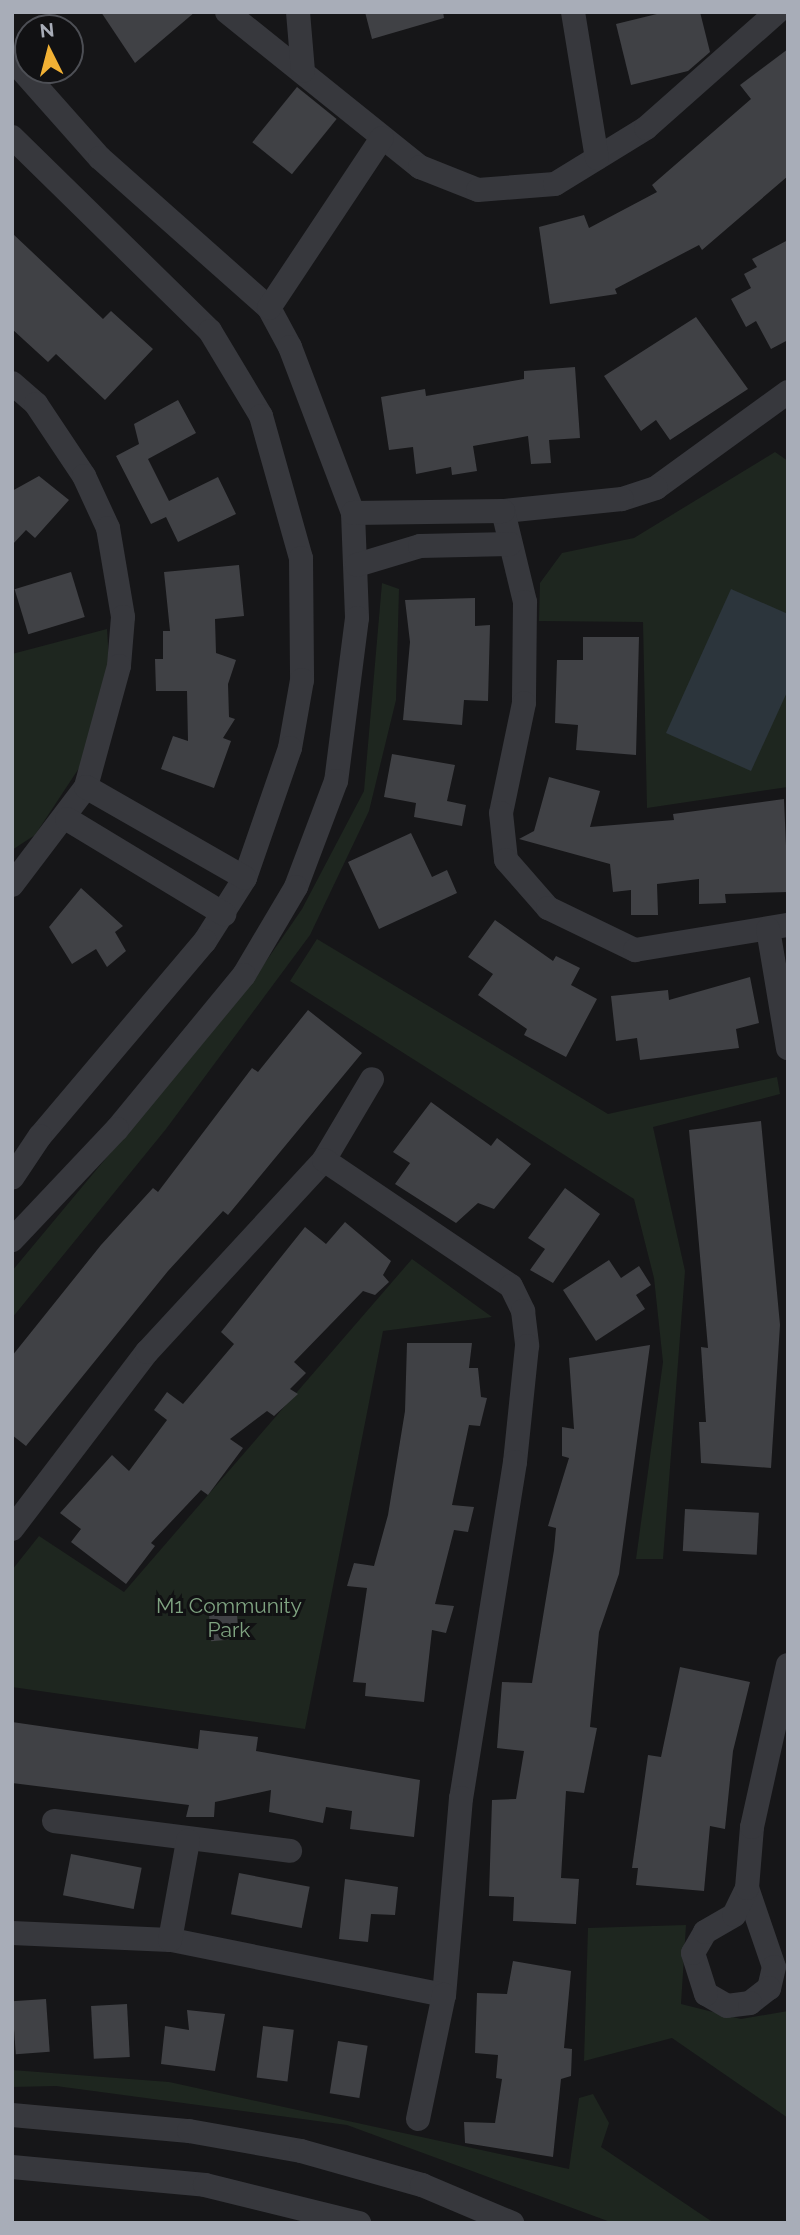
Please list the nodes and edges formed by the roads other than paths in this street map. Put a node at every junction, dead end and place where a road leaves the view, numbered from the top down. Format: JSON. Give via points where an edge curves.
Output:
{"nodes":[{"id":1,"x":227,"y":12,"type":"edge"},
{"id":2,"x":298,"y":12,"type":"edge"},
{"id":3,"x":573,"y":12,"type":"edge"},
{"id":4,"x":777,"y":12,"type":"edge"},
{"id":5,"x":12,"y":60,"type":"edge"},
{"id":6,"x":303,"y":71,"type":"junction"},
{"id":7,"x":12,"y":138,"type":"edge"},
{"id":8,"x":382,"y":138,"type":"junction"},
{"id":9,"x":597,"y":158,"type":"junction"},
{"id":10,"x":269,"y":308,"type":"junction"},
{"id":11,"x":12,"y":383,"type":"edge"},
{"id":12,"x":788,"y":392,"type":"edge"},
{"id":13,"x":503,"y":511,"type":"junction"},
{"id":14,"x":353,"y":513,"type":"junction"},
{"id":15,"x":510,"y":544,"type":"junction"},
{"id":16,"x":357,"y":565,"type":"junction"},
{"id":17,"x":86,"y":788,"type":"junction"},
{"id":18,"x":67,"y":819,"type":"junction"},
{"id":19,"x":245,"y":878,"type":"junction"},
{"id":20,"x":12,"y":885,"type":"edge"},
{"id":21,"x":224,"y":914,"type":"junction"},
{"id":22,"x":778,"y":927,"type":"edge"},
{"id":23,"x":788,"y":1048,"type":"edge"},
{"id":24,"x":372,"y":1079,"type":"dead end"},
{"id":25,"x":324,"y":1160,"type":"junction"},
{"id":26,"x":12,"y":1178,"type":"edge"},
{"id":27,"x":12,"y":1240,"type":"edge"},
{"id":28,"x":12,"y":1529,"type":"edge"},
{"id":29,"x":788,"y":1665,"type":"edge"},
{"id":30,"x":54,"y":1821,"type":"dead end"},
{"id":31,"x":188,"y":1841,"type":"junction"},
{"id":32,"x":290,"y":1851,"type":"dead end"},
{"id":33,"x":747,"y":1888,"type":"junction"},
{"id":34,"x":12,"y":1933,"type":"edge"},
{"id":35,"x":170,"y":1940,"type":"junction"},
{"id":36,"x":444,"y":1995,"type":"junction"},
{"id":37,"x":12,"y":2115,"type":"edge"},
{"id":38,"x":418,"y":2119,"type":"dead end"},
{"id":39,"x":12,"y":2167,"type":"edge"},
{"id":40,"x":359,"y":2223,"type":"edge"},
{"id":41,"x":512,"y":2223,"type":"edge"}],
"edges":[{"from":1,"to":6,"type":"street"},
{"from":2,"to":6,"type":"street"},
{"from":3,"to":9,"type":"street"},
{"from":4,"to":9,"type":"street","via":[[646,128]]},
{"from":5,"to":10,"type":"street","via":[[100,158]]},
{"from":6,"to":8,"type":"street"},
{"from":7,"to":19,"type":"street","via":[[210,331],[261,416],[301,558],[302,680],[290,748]]},
{"from":8,"to":9,"type":"street","via":[[420,167],[478,190],[555,184]]},
{"from":8,"to":10,"type":"street"},
{"from":10,"to":14,"type":"street","via":[[290,347]]},
{"from":11,"to":17,"type":"street","via":[[63,441],[108,528],[122,617],[119,666]]},
{"from":12,"to":13,"type":"street","via":[[656,488],[622,499]]},
{"from":13,"to":14,"type":"street"},
{"from":13,"to":15,"type":"street"},
{"from":14,"to":16,"type":"street"},
{"from":15,"to":16,"type":"street","via":[[419,546]]},
{"from":15,"to":22,"type":"street","via":[[525,602],[525,653],[524,703],[501,813],[506,860],[548,908],[635,950]]},
{"from":16,"to":27,"type":"street","via":[[349,716],[336,781],[296,887],[244,975],[117,1129]]},
{"from":17,"to":18,"type":"street"},
{"from":17,"to":19,"type":"street"},
{"from":18,"to":20,"type":"street"},
{"from":18,"to":21,"type":"street"},
{"from":19,"to":21,"type":"street"},
{"from":21,"to":26,"type":"street","via":[[40,1136]]},
{"from":22,"to":23,"type":"street"},
{"from":24,"to":25,"type":"street"},
{"from":25,"to":28,"type":"street","via":[[147,1352]]},
{"from":25,"to":36,"type":"street","via":[[511,1286],[523,1311],[527,1346],[515,1462],[461,1798]]},
{"from":29,"to":33,"type":"street","via":[[752,1827]]},
{"from":30,"to":31,"type":"street"},
{"from":31,"to":32,"type":"street"},
{"from":31,"to":35,"type":"street"},
{"from":33,"to":33,"type":"street","via":[[733,1915],[705,1932],[693,1953],[706,1994],[727,2006],[760,1996],[769,1988],[775,1967]]},
{"from":34,"to":35,"type":"street"},
{"from":35,"to":36,"type":"street"},
{"from":36,"to":38,"type":"street"},
{"from":37,"to":41,"type":"street","via":[[189,2131],[301,2151],[422,2185]]},
{"from":39,"to":40,"type":"street","via":[[205,2185]]}]}
